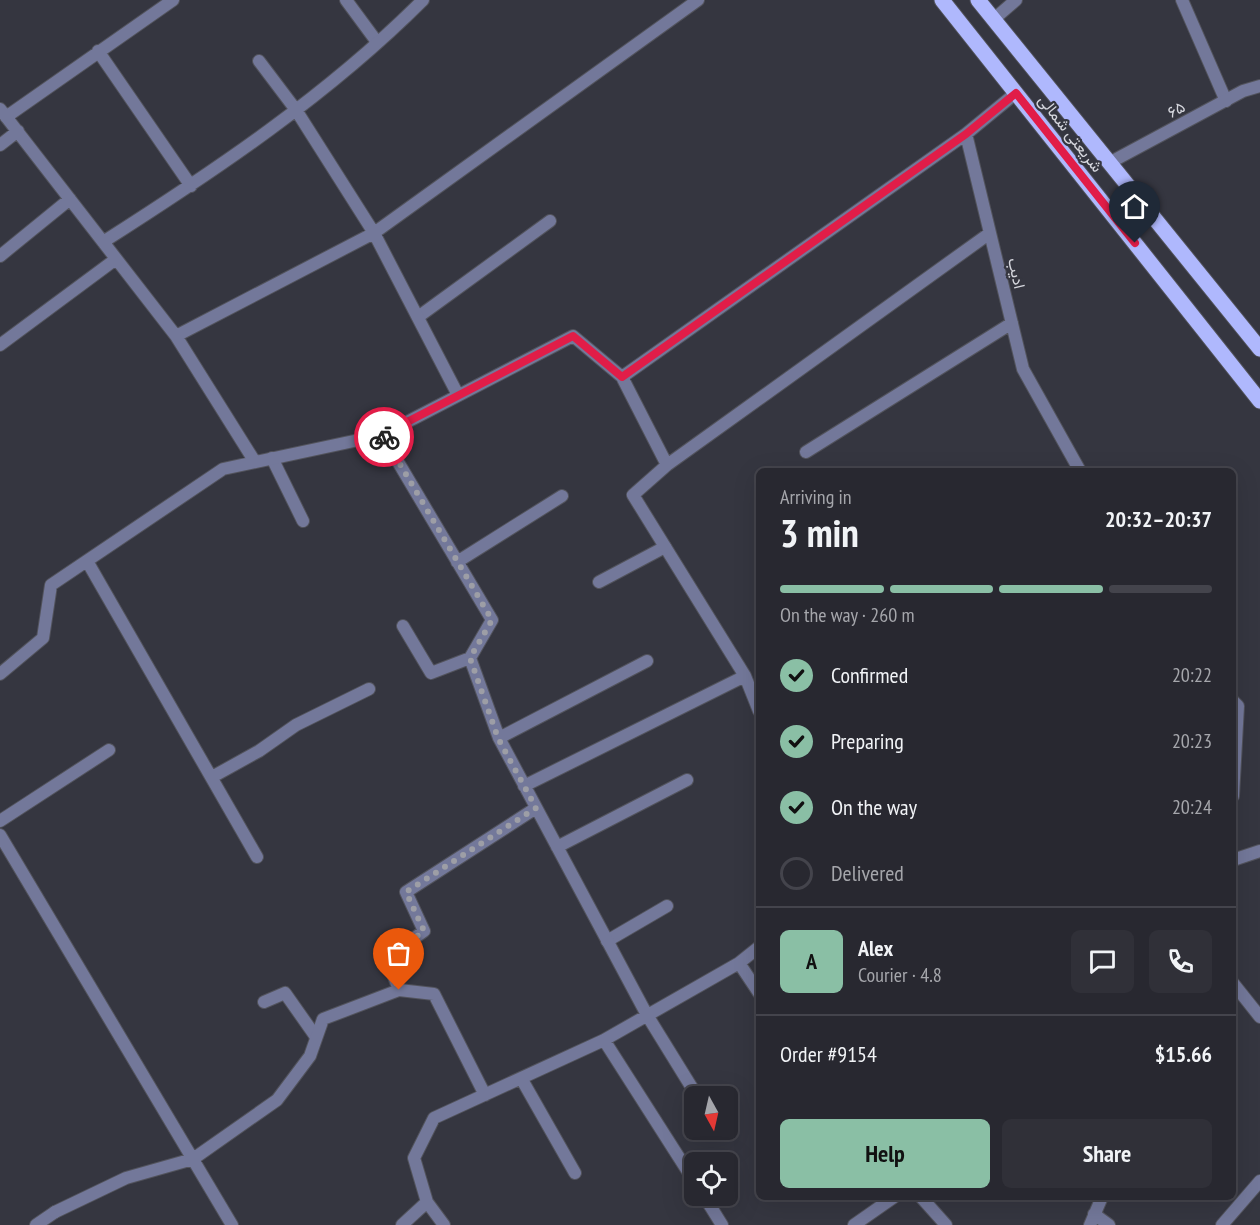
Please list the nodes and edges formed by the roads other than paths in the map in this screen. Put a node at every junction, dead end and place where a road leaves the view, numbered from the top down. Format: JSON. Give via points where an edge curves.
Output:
{"nodes":[{"id":1,"x":173,"y":0,"type":"edge"},
{"id":2,"x":346,"y":0,"type":"edge"},
{"id":3,"x":423,"y":0,"type":"edge"},
{"id":4,"x":698,"y":0,"type":"edge"},
{"id":5,"x":942,"y":0,"type":"edge"},
{"id":6,"x":978,"y":0,"type":"edge"},
{"id":7,"x":1016,"y":0,"type":"edge"},
{"id":8,"x":1182,"y":0,"type":"edge"},
{"id":9,"x":994,"y":19,"type":"junction"},
{"id":10,"x":377,"y":42,"type":"junction"},
{"id":11,"x":98,"y":51,"type":"junction"},
{"id":12,"x":259,"y":61,"type":"dead end"},
{"id":13,"x":1260,"y":86,"type":"edge"},
{"id":14,"x":1016,"y":93,"type":"junction"},
{"id":15,"x":1226,"y":101,"type":"junction"},
{"id":16,"x":296,"y":110,"type":"junction"},
{"id":17,"x":3,"y":113,"type":"edge"},
{"id":18,"x":18,"y":131,"type":"junction"},
{"id":19,"x":966,"y":134,"type":"junction"},
{"id":20,"x":0,"y":145,"type":"edge"},
{"id":21,"x":1109,"y":163,"type":"junction"},
{"id":22,"x":191,"y":186,"type":"junction"},
{"id":23,"x":70,"y":200,"type":"junction"},
{"id":24,"x":550,"y":221,"type":"dead end"},
{"id":25,"x":374,"y":233,"type":"junction"},
{"id":26,"x":990,"y":233,"type":"junction"},
{"id":27,"x":104,"y":242,"type":"junction"},
{"id":28,"x":0,"y":256,"type":"edge"},
{"id":29,"x":116,"y":259,"type":"junction"},
{"id":30,"x":418,"y":317,"type":"junction"},
{"id":31,"x":1012,"y":323,"type":"junction"},
{"id":32,"x":176,"y":336,"type":"junction"},
{"id":33,"x":0,"y":345,"type":"edge"},
{"id":34,"x":1260,"y":349,"type":"edge"},
{"id":35,"x":622,"y":377,"type":"junction"},
{"id":36,"x":458,"y":395,"type":"junction"},
{"id":37,"x":1260,"y":401,"type":"edge"},
{"id":38,"x":382,"y":435,"type":"junction"},
{"id":39,"x":806,"y":452,"type":"dead end"},
{"id":40,"x":272,"y":458,"type":"junction"},
{"id":41,"x":255,"y":462,"type":"junction"},
{"id":42,"x":667,"y":465,"type":"junction"},
{"id":43,"x":1078,"y":468,"type":"edge"},
{"id":44,"x":562,"y":496,"type":"dead end"},
{"id":45,"x":303,"y":521,"type":"dead end"},
{"id":46,"x":665,"y":547,"type":"junction"},
{"id":47,"x":87,"y":561,"type":"junction"},
{"id":48,"x":457,"y":562,"type":"junction"},
{"id":49,"x":599,"y":582,"type":"dead end"},
{"id":50,"x":404,"y":626,"type":"dead end"},
{"id":51,"x":470,"y":658,"type":"junction"},
{"id":52,"x":647,"y":661,"type":"dead end"},
{"id":53,"x":0,"y":674,"type":"edge"},
{"id":54,"x":745,"y":676,"type":"junction"},
{"id":55,"x":369,"y":689,"type":"dead end"},
{"id":56,"x":756,"y":704,"type":"edge"},
{"id":57,"x":1236,"y":704,"type":"edge"},
{"id":58,"x":498,"y":738,"type":"junction"},
{"id":59,"x":1236,"y":742,"type":"edge"},
{"id":60,"x":109,"y":750,"type":"dead end"},
{"id":61,"x":212,"y":777,"type":"junction"},
{"id":62,"x":687,"y":780,"type":"dead end"},
{"id":63,"x":524,"y":786,"type":"junction"},
{"id":64,"x":536,"y":808,"type":"junction"},
{"id":65,"x":0,"y":821,"type":"edge"},
{"id":66,"x":0,"y":834,"type":"edge"},
{"id":67,"x":557,"y":847,"type":"junction"},
{"id":68,"x":1260,"y":851,"type":"edge"},
{"id":69,"x":257,"y":857,"type":"dead end"},
{"id":70,"x":1236,"y":859,"type":"edge"},
{"id":71,"x":667,"y":906,"type":"dead end"},
{"id":72,"x":607,"y":941,"type":"junction"},
{"id":73,"x":756,"y":950,"type":"edge"},
{"id":74,"x":739,"y":963,"type":"junction"},
{"id":75,"x":1236,"y":987,"type":"edge"},
{"id":76,"x":756,"y":988,"type":"edge"},
{"id":77,"x":399,"y":990,"type":"junction"},
{"id":78,"x":264,"y":1002,"type":"dead end"},
{"id":79,"x":647,"y":1015,"type":"junction"},
{"id":80,"x":1260,"y":1017,"type":"edge"},
{"id":81,"x":316,"y":1037,"type":"junction"},
{"id":82,"x":604,"y":1040,"type":"junction"},
{"id":83,"x":521,"y":1078,"type":"junction"},
{"id":84,"x":691,"y":1086,"type":"edge"},
{"id":85,"x":485,"y":1095,"type":"junction"},
{"id":86,"x":193,"y":1159,"type":"junction"},
{"id":87,"x":684,"y":1165,"type":"edge"},
{"id":88,"x":575,"y":1173,"type":"dead end"},
{"id":89,"x":1260,"y":1181,"type":"edge"},
{"id":90,"x":890,"y":1200,"type":"edge"},
{"id":91,"x":924,"y":1200,"type":"edge"},
{"id":92,"x":1101,"y":1200,"type":"edge"},
{"id":93,"x":428,"y":1202,"type":"junction"},
{"id":94,"x":710,"y":1206,"type":"edge"},
{"id":95,"x":1092,"y":1220,"type":"edge"},
{"id":96,"x":36,"y":1225,"type":"edge"},
{"id":97,"x":232,"y":1225,"type":"edge"},
{"id":98,"x":402,"y":1225,"type":"edge"},
{"id":99,"x":444,"y":1225,"type":"edge"},
{"id":100,"x":722,"y":1225,"type":"edge"},
{"id":101,"x":854,"y":1225,"type":"edge"},
{"id":102,"x":946,"y":1225,"type":"edge"},
{"id":103,"x":1109,"y":1225,"type":"edge"},
{"id":104,"x":1222,"y":1225,"type":"edge"}],
"edges":[{"from":1,"to":11,"type":"street"},
{"from":2,"to":10,"type":"street"},
{"from":3,"to":10,"type":"street"},
{"from":4,"to":25,"type":"street"},
{"from":5,"to":14,"type":"main road","name":"شریعتی شمالی"},
{"from":6,"to":9,"type":"main road","name":"شریعتی شمالی"},
{"from":7,"to":9,"type":"street"},
{"from":8,"to":15,"type":"street"},
{"from":9,"to":21,"type":"main road","name":"شریعتی شمالی"},
{"from":10,"to":16,"type":"street"},
{"from":11,"to":17,"type":"street"},
{"from":11,"to":22,"type":"street"},
{"from":12,"to":16,"type":"street"},
{"from":13,"to":15,"type":"street","name":"۶۵"},
{"from":14,"to":19,"type":"street"},
{"from":14,"to":37,"type":"main road","name":"شریعتی شمالی"},
{"from":15,"to":21,"type":"street","name":"۶۵"},
{"from":16,"to":22,"type":"street"},
{"from":16,"to":25,"type":"street"},
{"from":17,"to":18,"type":"street"},
{"from":18,"to":20,"type":"street"},
{"from":18,"to":23,"type":"street"},
{"from":19,"to":26,"type":"street","name":"ادیب"},
{"from":19,"to":35,"type":"street"},
{"from":21,"to":34,"type":"main road","name":"شریعتی شمالی"},
{"from":22,"to":27,"type":"street"},
{"from":23,"to":27,"type":"street"},
{"from":23,"to":28,"type":"street"},
{"from":24,"to":30,"type":"street"},
{"from":25,"to":30,"type":"street"},
{"from":25,"to":32,"type":"street"},
{"from":26,"to":31,"type":"street","name":"ادیب"},
{"from":26,"to":42,"type":"street"},
{"from":27,"to":29,"type":"street"},
{"from":29,"to":32,"type":"street"},
{"from":29,"to":33,"type":"street"},
{"from":30,"to":36,"type":"street"},
{"from":31,"to":39,"type":"street"},
{"from":31,"to":43,"type":"street","name":"ادیب","via":[[1023,369]]},
{"from":32,"to":41,"type":"street"},
{"from":35,"to":36,"type":"street","via":[[573,336]]},
{"from":35,"to":42,"type":"street"},
{"from":36,"to":38,"type":"street"},
{"from":38,"to":40,"type":"street"},
{"from":38,"to":48,"type":"street"},
{"from":40,"to":41,"type":"street"},
{"from":40,"to":45,"type":"street"},
{"from":41,"to":47,"type":"street","via":[[223,469]]},
{"from":42,"to":46,"type":"street","via":[[633,495]]},
{"from":44,"to":48,"type":"street"},
{"from":46,"to":49,"type":"street"},
{"from":46,"to":54,"type":"street"},
{"from":47,"to":53,"type":"street","via":[[51,585],[43,638]]},
{"from":47,"to":61,"type":"street"},
{"from":48,"to":51,"type":"street","via":[[492,620]]},
{"from":50,"to":51,"type":"street","via":[[431,673]]},
{"from":51,"to":58,"type":"street"},
{"from":52,"to":58,"type":"street"},
{"from":54,"to":56,"type":"street"},
{"from":54,"to":63,"type":"street"},
{"from":55,"to":61,"type":"street","via":[[296,725]]},
{"from":57,"to":59,"type":"street"},
{"from":58,"to":63,"type":"street"},
{"from":60,"to":65,"type":"street"},
{"from":61,"to":69,"type":"street"},
{"from":62,"to":67,"type":"street"},
{"from":63,"to":64,"type":"street"},
{"from":64,"to":67,"type":"street"},
{"from":64,"to":77,"type":"street","via":[[406,892],[424,931],[387,958]]},
{"from":66,"to":86,"type":"street"},
{"from":67,"to":72,"type":"street"},
{"from":68,"to":70,"type":"street"},
{"from":71,"to":72,"type":"street"},
{"from":72,"to":79,"type":"street"},
{"from":73,"to":74,"type":"street"},
{"from":74,"to":76,"type":"street"},
{"from":74,"to":79,"type":"street"},
{"from":75,"to":80,"type":"street"},
{"from":77,"to":81,"type":"street","via":[[323,1019]]},
{"from":77,"to":85,"type":"street","via":[[434,994]]},
{"from":78,"to":81,"type":"street","via":[[285,993]]},
{"from":79,"to":82,"type":"street"},
{"from":79,"to":84,"type":"street"},
{"from":81,"to":86,"type":"street","via":[[310,1056],[277,1100]]},
{"from":82,"to":83,"type":"street"},
{"from":82,"to":87,"type":"street"},
{"from":83,"to":85,"type":"street"},
{"from":83,"to":88,"type":"street"},
{"from":85,"to":93,"type":"street","via":[[434,1118],[414,1158]]},
{"from":86,"to":96,"type":"street","via":[[126,1178]]},
{"from":86,"to":97,"type":"street"},
{"from":89,"to":104,"type":"street"},
{"from":90,"to":101,"type":"street"},
{"from":91,"to":102,"type":"street"},
{"from":92,"to":95,"type":"street"},
{"from":93,"to":98,"type":"street"},
{"from":93,"to":99,"type":"street"},
{"from":94,"to":100,"type":"street"},
{"from":95,"to":103,"type":"street"}]}
